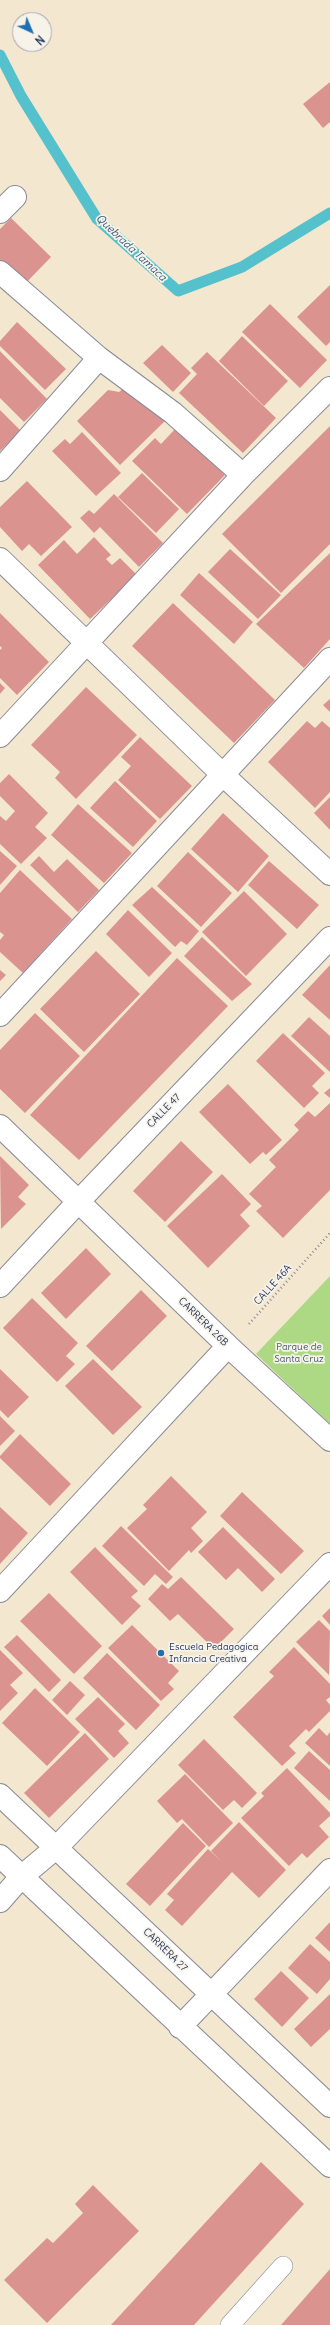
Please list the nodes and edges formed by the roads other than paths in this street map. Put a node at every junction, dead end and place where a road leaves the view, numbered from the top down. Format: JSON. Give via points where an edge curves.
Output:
{"nodes":[{"id":1,"x":0,"y":272,"type":"edge"},
{"id":2,"x":99,"y":358,"type":"junction"},
{"id":3,"x":330,"y":388,"type":"edge"},
{"id":4,"x":0,"y":470,"type":"edge"},
{"id":5,"x":243,"y":475,"type":"junction"},
{"id":6,"x":0,"y":559,"type":"edge"},
{"id":7,"x":86,"y":643,"type":"junction"},
{"id":8,"x":330,"y":658,"type":"edge"},
{"id":9,"x":0,"y":736,"type":"edge"},
{"id":10,"x":224,"y":775,"type":"junction"},
{"id":11,"x":330,"y":874,"type":"edge"},
{"id":12,"x":330,"y":938,"type":"edge"},
{"id":13,"x":0,"y":1015,"type":"edge"},
{"id":14,"x":0,"y":1126,"type":"edge"},
{"id":15,"x":78,"y":1202,"type":"junction"},
{"id":16,"x":0,"y":1286,"type":"edge"},
{"id":17,"x":228,"y":1346,"type":"junction"},
{"id":18,"x":330,"y":1440,"type":"edge"},
{"id":19,"x":330,"y":1564,"type":"edge"},
{"id":20,"x":0,"y":1591,"type":"edge"},
{"id":21,"x":0,"y":1795,"type":"edge"},
{"id":22,"x":57,"y":1847,"type":"junction"},
{"id":23,"x":0,"y":1856,"type":"edge"},
{"id":24,"x":330,"y":1870,"type":"edge"},
{"id":25,"x":21,"y":1877,"type":"junction"},
{"id":26,"x":0,"y":1901,"type":"edge"},
{"id":27,"x":212,"y":1995,"type":"junction"},
{"id":28,"x":180,"y":2027,"type":"junction"},
{"id":29,"x":330,"y":2106,"type":"edge"},
{"id":30,"x":330,"y":2166,"type":"edge"},
{"id":31,"x":283,"y":2266,"type":"dead end"},
{"id":32,"x":230,"y":2325,"type":"edge"}],
"edges":[{"from":1,"to":2,"type":"street"},
{"from":2,"to":4,"type":"street"},
{"from":2,"to":5,"type":"street","via":[[173,413]]},
{"from":3,"to":5,"type":"street"},
{"from":5,"to":7,"type":"street"},
{"from":6,"to":7,"type":"street"},
{"from":7,"to":9,"type":"street"},
{"from":7,"to":10,"type":"street"},
{"from":8,"to":10,"type":"street"},
{"from":10,"to":11,"type":"street"},
{"from":10,"to":13,"type":"street"},
{"from":12,"to":15,"type":"street","name":"CALLE 47"},
{"from":14,"to":15,"type":"street","name":"CARRERA 26B"},
{"from":15,"to":16,"type":"street","name":"CALLE 47"},
{"from":15,"to":17,"type":"street","name":"CARRERA 26B"},
{"from":17,"to":18,"type":"street","name":"CARRERA 26B"},
{"from":17,"to":20,"type":"street"},
{"from":19,"to":22,"type":"street"},
{"from":21,"to":22,"type":"street","name":"CARRERA 27"},
{"from":22,"to":25,"type":"street"},
{"from":22,"to":27,"type":"street","name":"CARRERA 27"},
{"from":23,"to":25,"type":"street"},
{"from":24,"to":27,"type":"street"},
{"from":25,"to":26,"type":"street"},
{"from":25,"to":28,"type":"street"},
{"from":27,"to":28,"type":"street"},
{"from":27,"to":29,"type":"street","name":"CARRERA 27"},
{"from":28,"to":30,"type":"street"},
{"from":31,"to":32,"type":"lane"}]}
